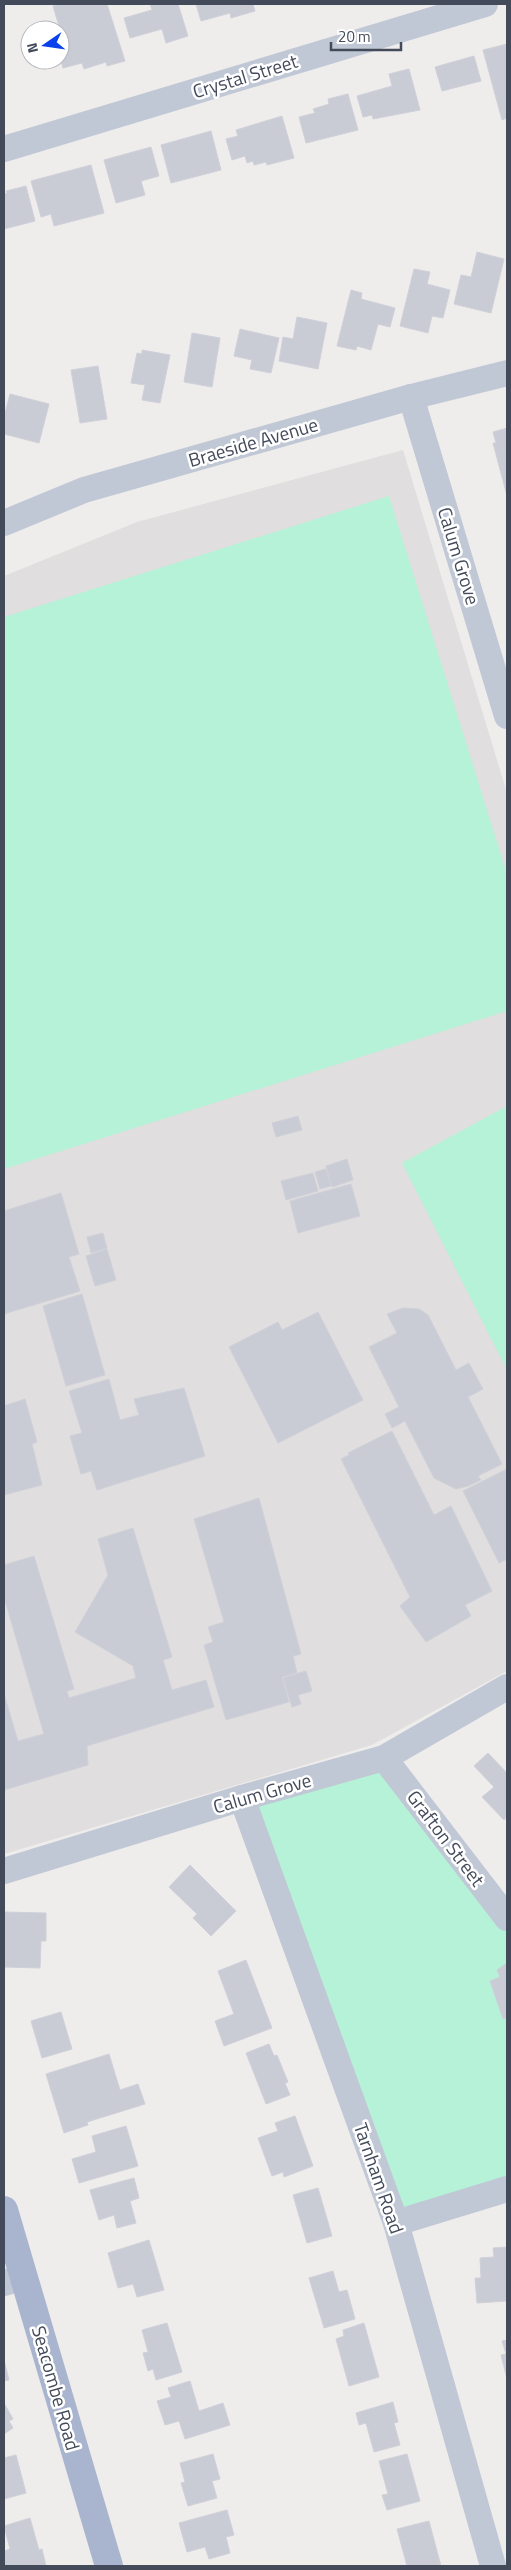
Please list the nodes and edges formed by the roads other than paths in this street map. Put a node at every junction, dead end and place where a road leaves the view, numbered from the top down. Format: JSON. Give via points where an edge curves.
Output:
{"nodes":[{"id":1,"x":485,"y":4,"type":"edge"},
{"id":2,"x":4,"y":149,"type":"edge"},
{"id":3,"x":507,"y":373,"type":"edge"},
{"id":4,"x":411,"y":397,"type":"junction"},
{"id":5,"x":4,"y":523,"type":"edge"},
{"id":6,"x":507,"y":716,"type":"edge"},
{"id":7,"x":507,"y":1687,"type":"edge"},
{"id":8,"x":384,"y":1758,"type":"junction"},
{"id":9,"x":242,"y":1798,"type":"junction"},
{"id":10,"x":4,"y":1871,"type":"edge"},
{"id":11,"x":507,"y":1918,"type":"edge"},
{"id":12,"x":507,"y":2189,"type":"edge"},
{"id":13,"x":4,"y":2210,"type":"edge"},
{"id":14,"x":396,"y":2223,"type":"junction"},
{"id":15,"x":14,"y":2280,"type":"edge"},
{"id":16,"x":498,"y":2564,"type":"edge"},
{"id":17,"x":109,"y":2566,"type":"edge"}],
"edges":[{"from":1,"to":2,"type":"street","name":"Crystal Street"},
{"from":3,"to":4,"type":"street","name":"Braeside Avenue"},
{"from":4,"to":5,"type":"street","name":"Braeside Avenue","via":[[84,490]]},
{"from":4,"to":6,"type":"street","name":"Calum Grove"},
{"from":7,"to":8,"type":"street","name":"Calum Grove"},
{"from":8,"to":9,"type":"street","name":"Calum Grove"},
{"from":8,"to":11,"type":"street","name":"Grafton Street"},
{"from":9,"to":10,"type":"street","name":"Calum Grove"},
{"from":9,"to":14,"type":"street","name":"Tarnham Road"},
{"from":12,"to":14,"type":"street"},
{"from":13,"to":15,"type":"main road","name":"Seacombe Road"},
{"from":14,"to":16,"type":"street","name":"Tarnham Road"},
{"from":15,"to":17,"type":"main road","name":"Seacombe Road"}]}
